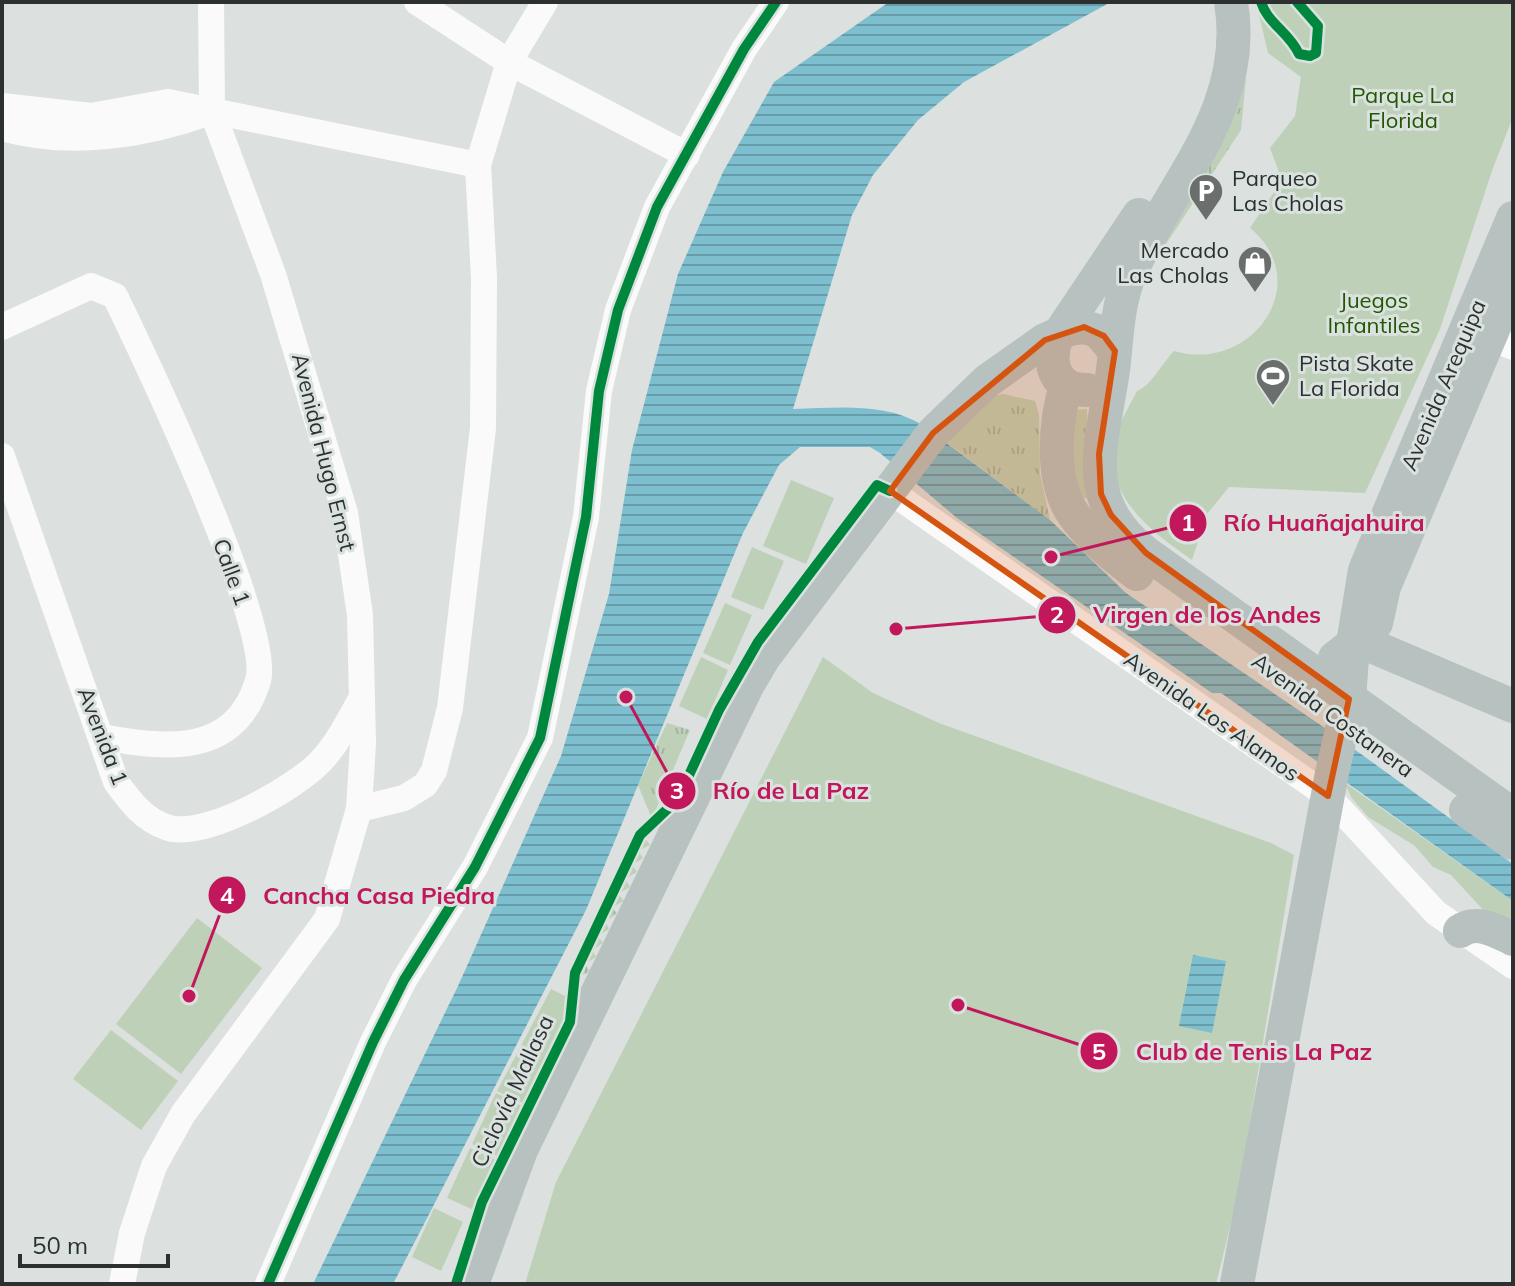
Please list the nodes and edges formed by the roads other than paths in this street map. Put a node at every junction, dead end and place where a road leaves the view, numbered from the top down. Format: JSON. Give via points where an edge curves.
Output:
{"nodes":[{"id":1,"x":211,"y":2,"type":"edge"},
{"id":2,"x":417,"y":2,"type":"edge"},
{"id":3,"x":545,"y":2,"type":"edge"},
{"id":4,"x":776,"y":2,"type":"edge"},
{"id":5,"x":1210,"y":2,"type":"edge"},
{"id":6,"x":1231,"y":2,"type":"edge"},
{"id":7,"x":509,"y":62,"type":"junction"},
{"id":8,"x":2,"y":106,"type":"edge"},
{"id":9,"x":212,"y":111,"type":"junction"},
{"id":10,"x":2,"y":128,"type":"edge"},
{"id":11,"x":687,"y":155,"type":"junction"},
{"id":12,"x":478,"y":165,"type":"junction"},
{"id":13,"x":1513,"y":218,"type":"edge"},
{"id":14,"x":1513,"y":282,"type":"edge"},
{"id":15,"x":2,"y":327,"type":"edge"},
{"id":16,"x":1062,"y":332,"type":"junction"},
{"id":17,"x":1490,"y":338,"type":"edge"},
{"id":18,"x":1114,"y":362,"type":"junction"},
{"id":19,"x":987,"y":381,"type":"junction"},
{"id":20,"x":1063,"y":384,"type":"junction"},
{"id":21,"x":2,"y":456,"type":"edge"},
{"id":22,"x":897,"y":482,"type":"junction"},
{"id":23,"x":9,"y":498,"type":"edge"},
{"id":24,"x":1363,"y":646,"type":"junction"},
{"id":25,"x":1304,"y":668,"type":"junction"},
{"id":26,"x":361,"y":699,"type":"junction"},
{"id":27,"x":1513,"y":706,"type":"edge"},
{"id":28,"x":1343,"y":720,"type":"junction"},
{"id":29,"x":101,"y":737,"type":"junction"},
{"id":30,"x":1330,"y":785,"type":"junction"},
{"id":31,"x":359,"y":809,"type":"junction"},
{"id":32,"x":1513,"y":815,"type":"edge"},
{"id":33,"x":1513,"y":843,"type":"edge"},
{"id":34,"x":1460,"y":931,"type":"junction"},
{"id":35,"x":1513,"y":939,"type":"edge"},
{"id":36,"x":1513,"y":966,"type":"edge"},
{"id":37,"x":122,"y":1284,"type":"edge"},
{"id":38,"x":268,"y":1284,"type":"edge"},
{"id":39,"x":472,"y":1284,"type":"edge"},
{"id":40,"x":1237,"y":1284,"type":"edge"}],
"edges":[{"from":1,"to":9,"type":"street","name":"Avenida Hugo Ernst"},
{"from":2,"to":7,"type":"street"},
{"from":3,"to":7,"type":"street"},
{"from":4,"to":11,"type":"street","via":[[744,49]]},
{"from":5,"to":16,"type":"main road","via":[[1213,65],[1196,123]]},
{"from":6,"to":18,"type":"main road","name":"Avenida Costanera","via":[[1235,42],[1230,81],[1211,132],[1129,278]]},
{"from":7,"to":11,"type":"street"},
{"from":7,"to":12,"type":"street"},
{"from":8,"to":9,"type":"street","via":[[91,116],[168,102]]},
{"from":9,"to":10,"type":"street","via":[[178,124],[82,140]]},
{"from":9,"to":12,"type":"street"},
{"from":9,"to":26,"type":"street","name":"Avenida Hugo Ernst","via":[[297,347],[345,513],[360,615]]},
{"from":11,"to":38,"type":"street","via":[[657,207],[618,310],[599,391],[586,517],[540,738],[475,867],[392,1005]]},
{"from":12,"to":31,"type":"street","via":[[483,428],[450,708],[434,771],[425,785],[404,798]]},
{"from":13,"to":17,"type":"main road","name":"Avenida Arequipa"},
{"from":14,"to":17,"type":"main road","name":"Avenida Arequipa"},
{"from":15,"to":29,"type":"street","name":"Calle 1","via":[[91,286],[115,296],[170,411],[242,595],[254,640],[259,678],[232,726],[200,743],[144,745]]},
{"from":16,"to":18,"type":"main road","via":[[1091,329],[1104,336]]},
{"from":16,"to":19,"type":"main road"},
{"from":16,"to":20,"type":"main road","via":[[1051,353]]},
{"from":17,"to":24,"type":"main road","name":"Avenida Arequipa","via":[[1365,570]]},
{"from":18,"to":20,"type":"main road","via":[[1096,388],[1079,390]]},
{"from":18,"to":25,"type":"main road","name":"Avenida Costanera","via":[[1099,454],[1101,494],[1111,515],[1135,545]]},
{"from":19,"to":20,"type":"main road"},
{"from":19,"to":22,"type":"main road","via":[[933,433]]},
{"from":20,"to":28,"type":"main road","name":"Avenida Costanera","via":[[1058,460],[1069,508],[1133,571]]},
{"from":21,"to":23,"type":"street","name":"Avenida 1"},
{"from":22,"to":30,"type":"street","name":"Avenida Los Alamos"},
{"from":22,"to":39,"type":"main road","via":[[747,686],[521,1150]]},
{"from":23,"to":29,"type":"street","name":"Avenida 1"},
{"from":24,"to":25,"type":"main road"},
{"from":24,"to":27,"type":"main road"},
{"from":24,"to":28,"type":"main road","name":"Avenida Arequipa"},
{"from":25,"to":28,"type":"main road","name":"Avenida Costanera"},
{"from":26,"to":29,"type":"street","name":"Avenida 1","via":[[334,745],[309,773],[260,804],[180,830],[148,818],[133,805],[116,782]]},
{"from":26,"to":31,"type":"street","name":"Avenida Hugo Ernst"},
{"from":28,"to":30,"type":"main road","name":"Avenida Arequipa"},
{"from":28,"to":32,"type":"main road","name":"Avenida Costanera"},
{"from":28,"to":33,"type":"main road","name":"Avenida Costanera"},
{"from":30,"to":34,"type":"street","name":"Avenida Los Alamos","via":[[1410,889]]},
{"from":30,"to":40,"type":"main road"},
{"from":31,"to":37,"type":"street","name":"Avenida Hugo Ernst","via":[[327,919],[183,1114],[154,1166]]},
{"from":34,"to":35,"type":"main road","via":[[1483,926]]},
{"from":34,"to":36,"type":"street","name":"Avenida Los Alamos"}]}
